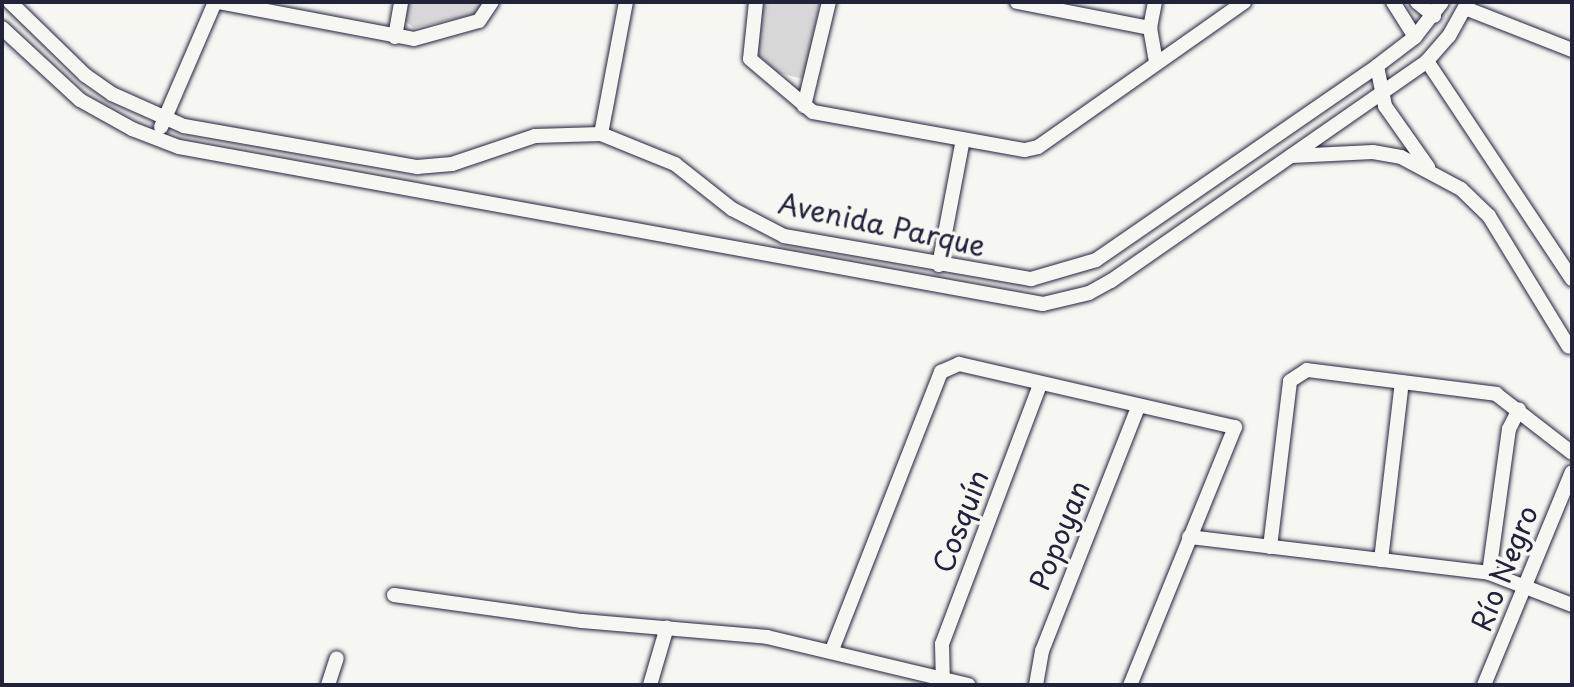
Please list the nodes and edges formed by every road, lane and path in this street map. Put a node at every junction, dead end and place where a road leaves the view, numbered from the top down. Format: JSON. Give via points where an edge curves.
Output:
{"nodes":[{"id":1,"x":10,"y":2,"type":"edge"},
{"id":2,"x":217,"y":2,"type":"edge"},
{"id":3,"x":401,"y":2,"type":"edge"},
{"id":4,"x":492,"y":2,"type":"edge"},
{"id":5,"x":626,"y":2,"type":"edge"},
{"id":6,"x":756,"y":2,"type":"edge"},
{"id":7,"x":829,"y":2,"type":"edge"},
{"id":8,"x":1017,"y":2,"type":"edge"},
{"id":9,"x":1155,"y":2,"type":"edge"},
{"id":10,"x":1244,"y":2,"type":"edge"},
{"id":11,"x":1393,"y":2,"type":"edge"},
{"id":12,"x":1417,"y":2,"type":"edge"},
{"id":13,"x":1442,"y":2,"type":"edge"},
{"id":14,"x":1466,"y":5,"type":"edge"},
{"id":15,"x":269,"y":8,"type":"edge"},
{"id":16,"x":1434,"y":16,"type":"junction"},
{"id":17,"x":2,"y":28,"type":"edge"},
{"id":18,"x":1150,"y":28,"type":"junction"},
{"id":19,"x":395,"y":37,"type":"junction"},
{"id":20,"x":1415,"y":37,"type":"junction"},
{"id":21,"x":1572,"y":50,"type":"edge"},
{"id":22,"x":1427,"y":61,"type":"junction"},
{"id":23,"x":1156,"y":62,"type":"junction"},
{"id":24,"x":1377,"y":66,"type":"junction"},
{"id":25,"x":1381,"y":93,"type":"junction"},
{"id":26,"x":804,"y":106,"type":"junction"},
{"id":27,"x":164,"y":119,"type":"junction"},
{"id":28,"x":601,"y":134,"type":"junction"},
{"id":29,"x":156,"y":139,"type":"junction"},
{"id":30,"x":963,"y":139,"type":"junction"},
{"id":31,"x":1245,"y":156,"type":"junction"},
{"id":32,"x":1287,"y":156,"type":"junction"},
{"id":33,"x":1435,"y":174,"type":"junction"},
{"id":34,"x":1259,"y":176,"type":"junction"},
{"id":35,"x":939,"y":265,"type":"junction"},
{"id":36,"x":1572,"y":279,"type":"edge"},
{"id":37,"x":1572,"y":326,"type":"edge"},
{"id":38,"x":1570,"y":351,"type":"edge"},
{"id":39,"x":1402,"y":382,"type":"junction"},
{"id":40,"x":1040,"y":384,"type":"junction"},
{"id":41,"x":1138,"y":407,"type":"junction"},
{"id":42,"x":1519,"y":409,"type":"junction"},
{"id":43,"x":1572,"y":453,"type":"edge"},
{"id":44,"x":1572,"y":472,"type":"edge"},
{"id":45,"x":1189,"y":537,"type":"junction"},
{"id":46,"x":1270,"y":547,"type":"junction"},
{"id":47,"x":1381,"y":560,"type":"junction"},
{"id":48,"x":1489,"y":573,"type":"junction"},
{"id":49,"x":1525,"y":585,"type":"junction"},
{"id":50,"x":394,"y":595,"type":"dead end"},
{"id":51,"x":1572,"y":605,"type":"edge"},
{"id":52,"x":667,"y":627,"type":"junction"},
{"id":53,"x":832,"y":650,"type":"junction"},
{"id":54,"x":337,"y":658,"type":"dead end"},
{"id":55,"x":943,"y":682,"type":"edge"},
{"id":56,"x":328,"y":685,"type":"edge"},
{"id":57,"x":650,"y":685,"type":"edge"},
{"id":58,"x":968,"y":685,"type":"edge"},
{"id":59,"x":1036,"y":685,"type":"edge"},
{"id":60,"x":1130,"y":685,"type":"edge"},
{"id":61,"x":1484,"y":685,"type":"edge"}],
"edges":[{"from":1,"to":27,"type":"street","name":"Avenida Parque","via":[[85,75]]},
{"from":2,"to":15,"type":"street"},
{"from":2,"to":27,"type":"street"},
{"from":3,"to":19,"type":"street"},
{"from":4,"to":19,"type":"street","via":[[479,21],[424,38]]},
{"from":5,"to":28,"type":"street"},
{"from":6,"to":26,"type":"street","via":[[750,59]]},
{"from":7,"to":26,"type":"street"},
{"from":8,"to":18,"type":"street"},
{"from":9,"to":18,"type":"street"},
{"from":10,"to":23,"type":"street"},
{"from":11,"to":20,"type":"street"},
{"from":12,"to":16,"type":"street"},
{"from":13,"to":16,"type":"street","name":"Avenida Parque"},
{"from":14,"to":21,"type":"street"},
{"from":14,"to":22,"type":"street"},
{"from":15,"to":19,"type":"street"},
{"from":16,"to":20,"type":"street","name":"Avenida Parque"},
{"from":17,"to":29,"type":"street","via":[[80,100]]},
{"from":18,"to":23,"type":"street"},
{"from":20,"to":24,"type":"street","name":"Avenida Parque"},
{"from":22,"to":25,"type":"street"},
{"from":22,"to":36,"type":"street"},
{"from":23,"to":30,"type":"street","via":[[1031,150]]},
{"from":24,"to":25,"type":"street"},
{"from":24,"to":31,"type":"street","name":"Avenida Parque"},
{"from":25,"to":32,"type":"street"},
{"from":25,"to":33,"type":"street"},
{"from":26,"to":30,"type":"street","via":[[822,115]]},
{"from":27,"to":28,"type":"street","name":"Avenida Parque","via":[[204,131],[417,167],[452,164],[535,136]]},
{"from":27,"to":29,"type":"street"},
{"from":28,"to":35,"type":"street","name":"Avenida Parque","via":[[675,164],[732,209],[771,231]]},
{"from":29,"to":34,"type":"street","via":[[220,156],[1043,304],[1089,293],[1111,281]]},
{"from":30,"to":35,"type":"street"},
{"from":31,"to":34,"type":"street"},
{"from":31,"to":35,"type":"street","name":"Avenida Parque","via":[[1081,268],[1031,279]]},
{"from":32,"to":33,"type":"street","via":[[1373,152],[1401,157]]},
{"from":32,"to":34,"type":"street"},
{"from":33,"to":38,"type":"street","via":[[1489,216]]},
{"from":37,"to":38,"type":"street"},
{"from":39,"to":42,"type":"street","via":[[1496,394]]},
{"from":39,"to":46,"type":"street","via":[[1307,370],[1290,381]]},
{"from":39,"to":47,"type":"street"},
{"from":40,"to":41,"type":"street"},
{"from":40,"to":53,"type":"street","via":[[959,364],[941,372]]},
{"from":40,"to":55,"type":"street","name":"Cosquín","via":[[942,644]]},
{"from":41,"to":45,"type":"street","via":[[1235,427]]},
{"from":41,"to":59,"type":"street","name":"Popoyan","via":[[1042,651]]},
{"from":42,"to":43,"type":"street"},
{"from":42,"to":48,"type":"street","via":[[1509,429]]},
{"from":44,"to":49,"type":"street","name":"Río Negro"},
{"from":45,"to":46,"type":"street"},
{"from":45,"to":60,"type":"street"},
{"from":46,"to":47,"type":"street"},
{"from":47,"to":48,"type":"street"},
{"from":48,"to":49,"type":"street"},
{"from":49,"to":51,"type":"street"},
{"from":49,"to":61,"type":"street","name":"Río Negro"},
{"from":50,"to":52,"type":"street"},
{"from":52,"to":53,"type":"street","via":[[726,631]]},
{"from":52,"to":57,"type":"street"},
{"from":53,"to":55,"type":"street"},
{"from":54,"to":56,"type":"street"},
{"from":55,"to":58,"type":"street"}]}
